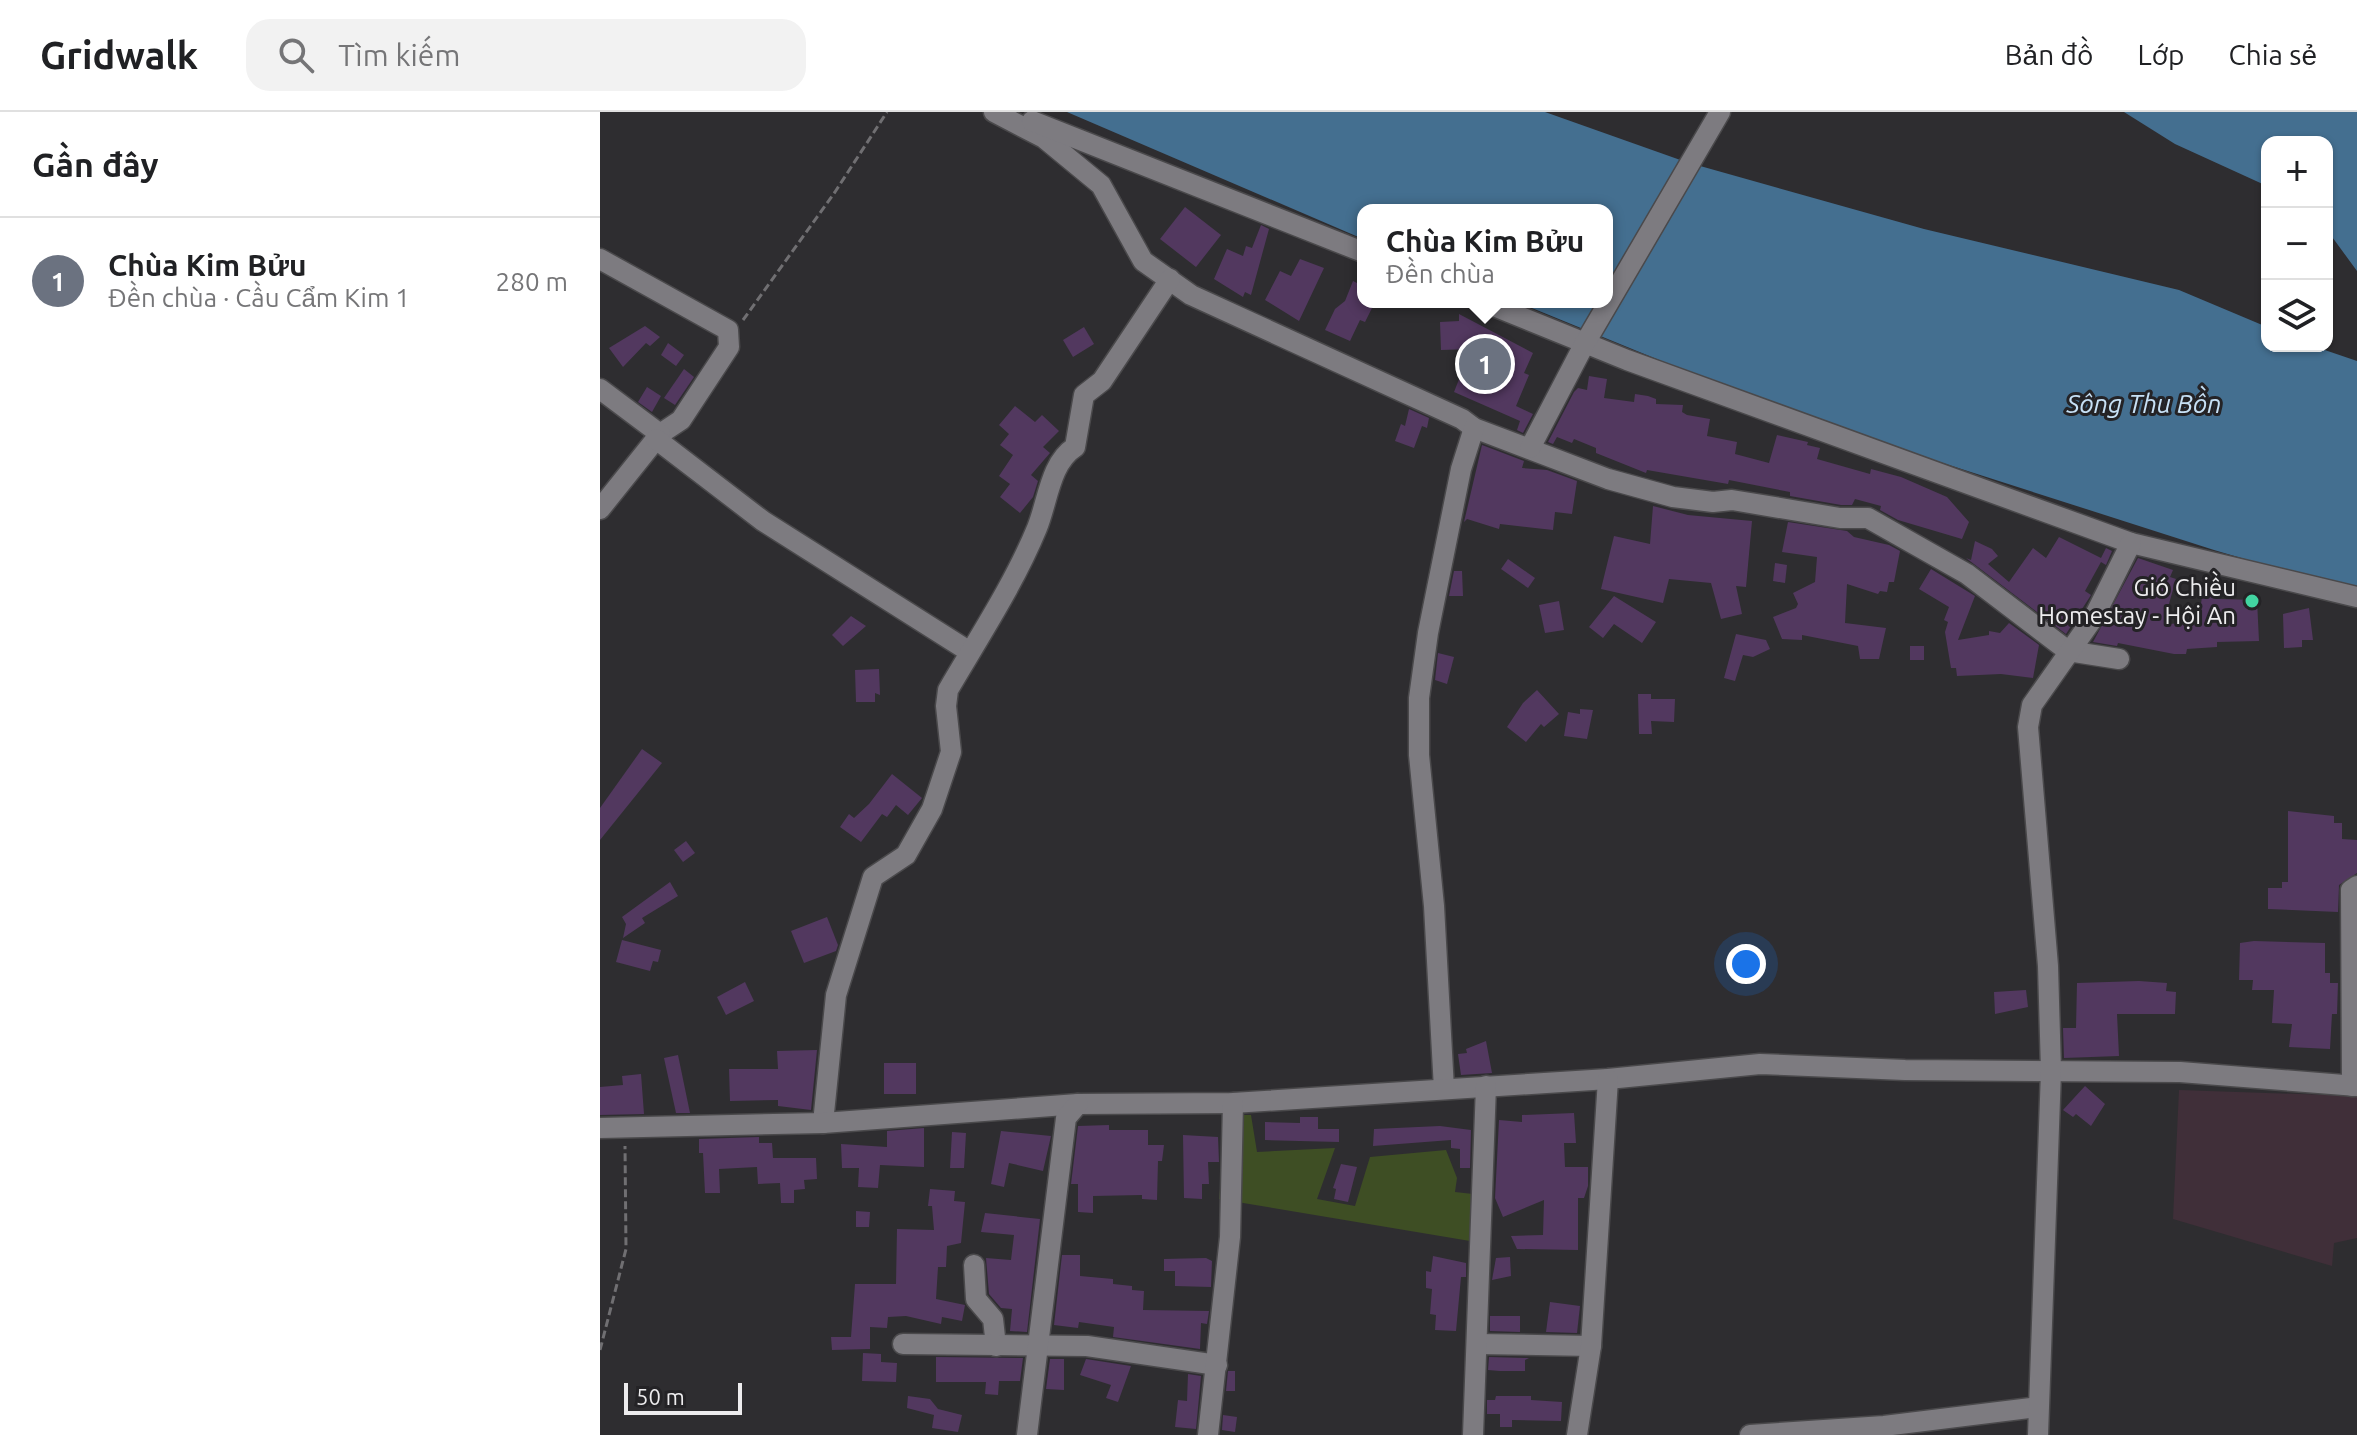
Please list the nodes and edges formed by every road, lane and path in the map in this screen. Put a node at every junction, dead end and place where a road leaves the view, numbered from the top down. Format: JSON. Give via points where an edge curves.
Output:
{"nodes":[{"id":1,"x":887,"y":112,"type":"edge"},
{"id":2,"x":994,"y":112,"type":"edge"},
{"id":3,"x":1010,"y":112,"type":"edge"},
{"id":4,"x":1720,"y":112,"type":"edge"},
{"id":5,"x":1357,"y":250,"type":"edge"},
{"id":6,"x":600,"y":259,"type":"edge"},
{"id":7,"x":1170,"y":279,"type":"junction"},
{"id":8,"x":1613,"y":295,"type":"edge"},
{"id":9,"x":1499,"y":308,"type":"edge"},
{"id":10,"x":1605,"y":308,"type":"edge"},
{"id":11,"x":731,"y":337,"type":"junction"},
{"id":12,"x":1585,"y":343,"type":"junction"},
{"id":13,"x":600,"y":389,"type":"edge"},
{"id":14,"x":1474,"y":428,"type":"junction"},
{"id":15,"x":658,"y":437,"type":"junction"},
{"id":16,"x":1530,"y":448,"type":"junction"},
{"id":17,"x":600,"y":509,"type":"edge"},
{"id":18,"x":2131,"y":543,"type":"junction"},
{"id":19,"x":2357,"y":597,"type":"edge"},
{"id":20,"x":2068,"y":651,"type":"junction"},
{"id":21,"x":970,"y":652,"type":"junction"},
{"id":22,"x":2119,"y":659,"type":"dead end"},
{"id":23,"x":2357,"y":886,"type":"edge"},
{"id":24,"x":2051,"y":1071,"type":"junction"},
{"id":25,"x":1608,"y":1079,"type":"junction"},
{"id":26,"x":1486,"y":1086,"type":"junction"},
{"id":27,"x":2355,"y":1086,"type":"edge"},
{"id":28,"x":1444,"y":1089,"type":"junction"},
{"id":29,"x":1233,"y":1103,"type":"junction"},
{"id":30,"x":1078,"y":1104,"type":"junction"},
{"id":31,"x":823,"y":1123,"type":"junction"},
{"id":32,"x":600,"y":1128,"type":"edge"},
{"id":33,"x":625,"y":1130,"type":"junction"},
{"id":34,"x":974,"y":1265,"type":"dead end"},
{"id":35,"x":903,"y":1344,"type":"dead end"},
{"id":36,"x":1477,"y":1344,"type":"junction"},
{"id":37,"x":996,"y":1346,"type":"junction"},
{"id":38,"x":1039,"y":1346,"type":"junction"},
{"id":39,"x":1591,"y":1346,"type":"junction"},
{"id":40,"x":600,"y":1350,"type":"edge"},
{"id":41,"x":1217,"y":1365,"type":"junction"},
{"id":42,"x":2038,"y":1407,"type":"junction"},
{"id":43,"x":1884,"y":1431,"type":"edge"},
{"id":44,"x":1783,"y":1433,"type":"edge"},
{"id":45,"x":1027,"y":1435,"type":"edge"},
{"id":46,"x":1208,"y":1435,"type":"edge"},
{"id":47,"x":1473,"y":1435,"type":"edge"},
{"id":48,"x":1577,"y":1435,"type":"edge"},
{"id":49,"x":1750,"y":1435,"type":"edge"},
{"id":50,"x":2038,"y":1435,"type":"edge"}],
"edges":[{"from":1,"to":11,"type":"path"},
{"from":2,"to":7,"type":"street","via":[[1044,138],[1101,185],[1143,261]]},
{"from":3,"to":5,"type":"street"},
{"from":4,"to":8,"type":"street"},
{"from":6,"to":11,"type":"street","via":[[728,330]]},
{"from":7,"to":14,"type":"street","via":[[1191,295]]},
{"from":7,"to":21,"type":"street","via":[[1102,381],[1084,395],[1075,447],[1062,455],[1037,528]]},
{"from":9,"to":12,"type":"street"},
{"from":10,"to":12,"type":"street"},
{"from":11,"to":15,"type":"street","via":[[681,420]]},
{"from":12,"to":16,"type":"street"},
{"from":12,"to":18,"type":"street"},
{"from":13,"to":15,"type":"street"},
{"from":14,"to":16,"type":"street"},
{"from":14,"to":28,"type":"street","via":[[1452,514],[1419,698]]},
{"from":15,"to":17,"type":"street"},
{"from":15,"to":21,"type":"street","via":[[763,521]]},
{"from":16,"to":20,"type":"street","via":[[1608,479],[1673,497],[1868,518],[1967,574]]},
{"from":18,"to":19,"type":"street"},
{"from":18,"to":20,"type":"street","via":[[2094,617]]},
{"from":20,"to":22,"type":"street"},
{"from":20,"to":24,"type":"street","via":[[2032,705],[2028,727],[2048,966]]},
{"from":21,"to":31,"type":"street","via":[[946,698],[951,752],[932,809],[906,855],[873,877],[868,890],[836,995]]},
{"from":23,"to":27,"type":"street","via":[[2351,890]]},
{"from":24,"to":25,"type":"street","via":[[1760,1064]]},
{"from":24,"to":27,"type":"street","via":[[2180,1072]]},
{"from":24,"to":42,"type":"street"},
{"from":25,"to":26,"type":"street"},
{"from":25,"to":39,"type":"street"},
{"from":26,"to":28,"type":"street"},
{"from":26,"to":36,"type":"street"},
{"from":28,"to":29,"type":"street"},
{"from":29,"to":30,"type":"street"},
{"from":29,"to":41,"type":"street","via":[[1230,1237]]},
{"from":30,"to":31,"type":"street"},
{"from":30,"to":38,"type":"street","via":[[1066,1118]]},
{"from":31,"to":33,"type":"street"},
{"from":32,"to":33,"type":"street"},
{"from":33,"to":40,"type":"path","via":[[626,1249]]},
{"from":34,"to":37,"type":"street","via":[[976,1299],[993,1319]]},
{"from":35,"to":37,"type":"street"},
{"from":36,"to":39,"type":"street"},
{"from":36,"to":47,"type":"street"},
{"from":37,"to":38,"type":"street"},
{"from":38,"to":41,"type":"street","via":[[1087,1346]]},
{"from":38,"to":45,"type":"street"},
{"from":39,"to":48,"type":"street"},
{"from":41,"to":46,"type":"street"},
{"from":42,"to":43,"type":"street"},
{"from":42,"to":50,"type":"street"},
{"from":43,"to":44,"type":"street"},
{"from":44,"to":49,"type":"street"}]}
